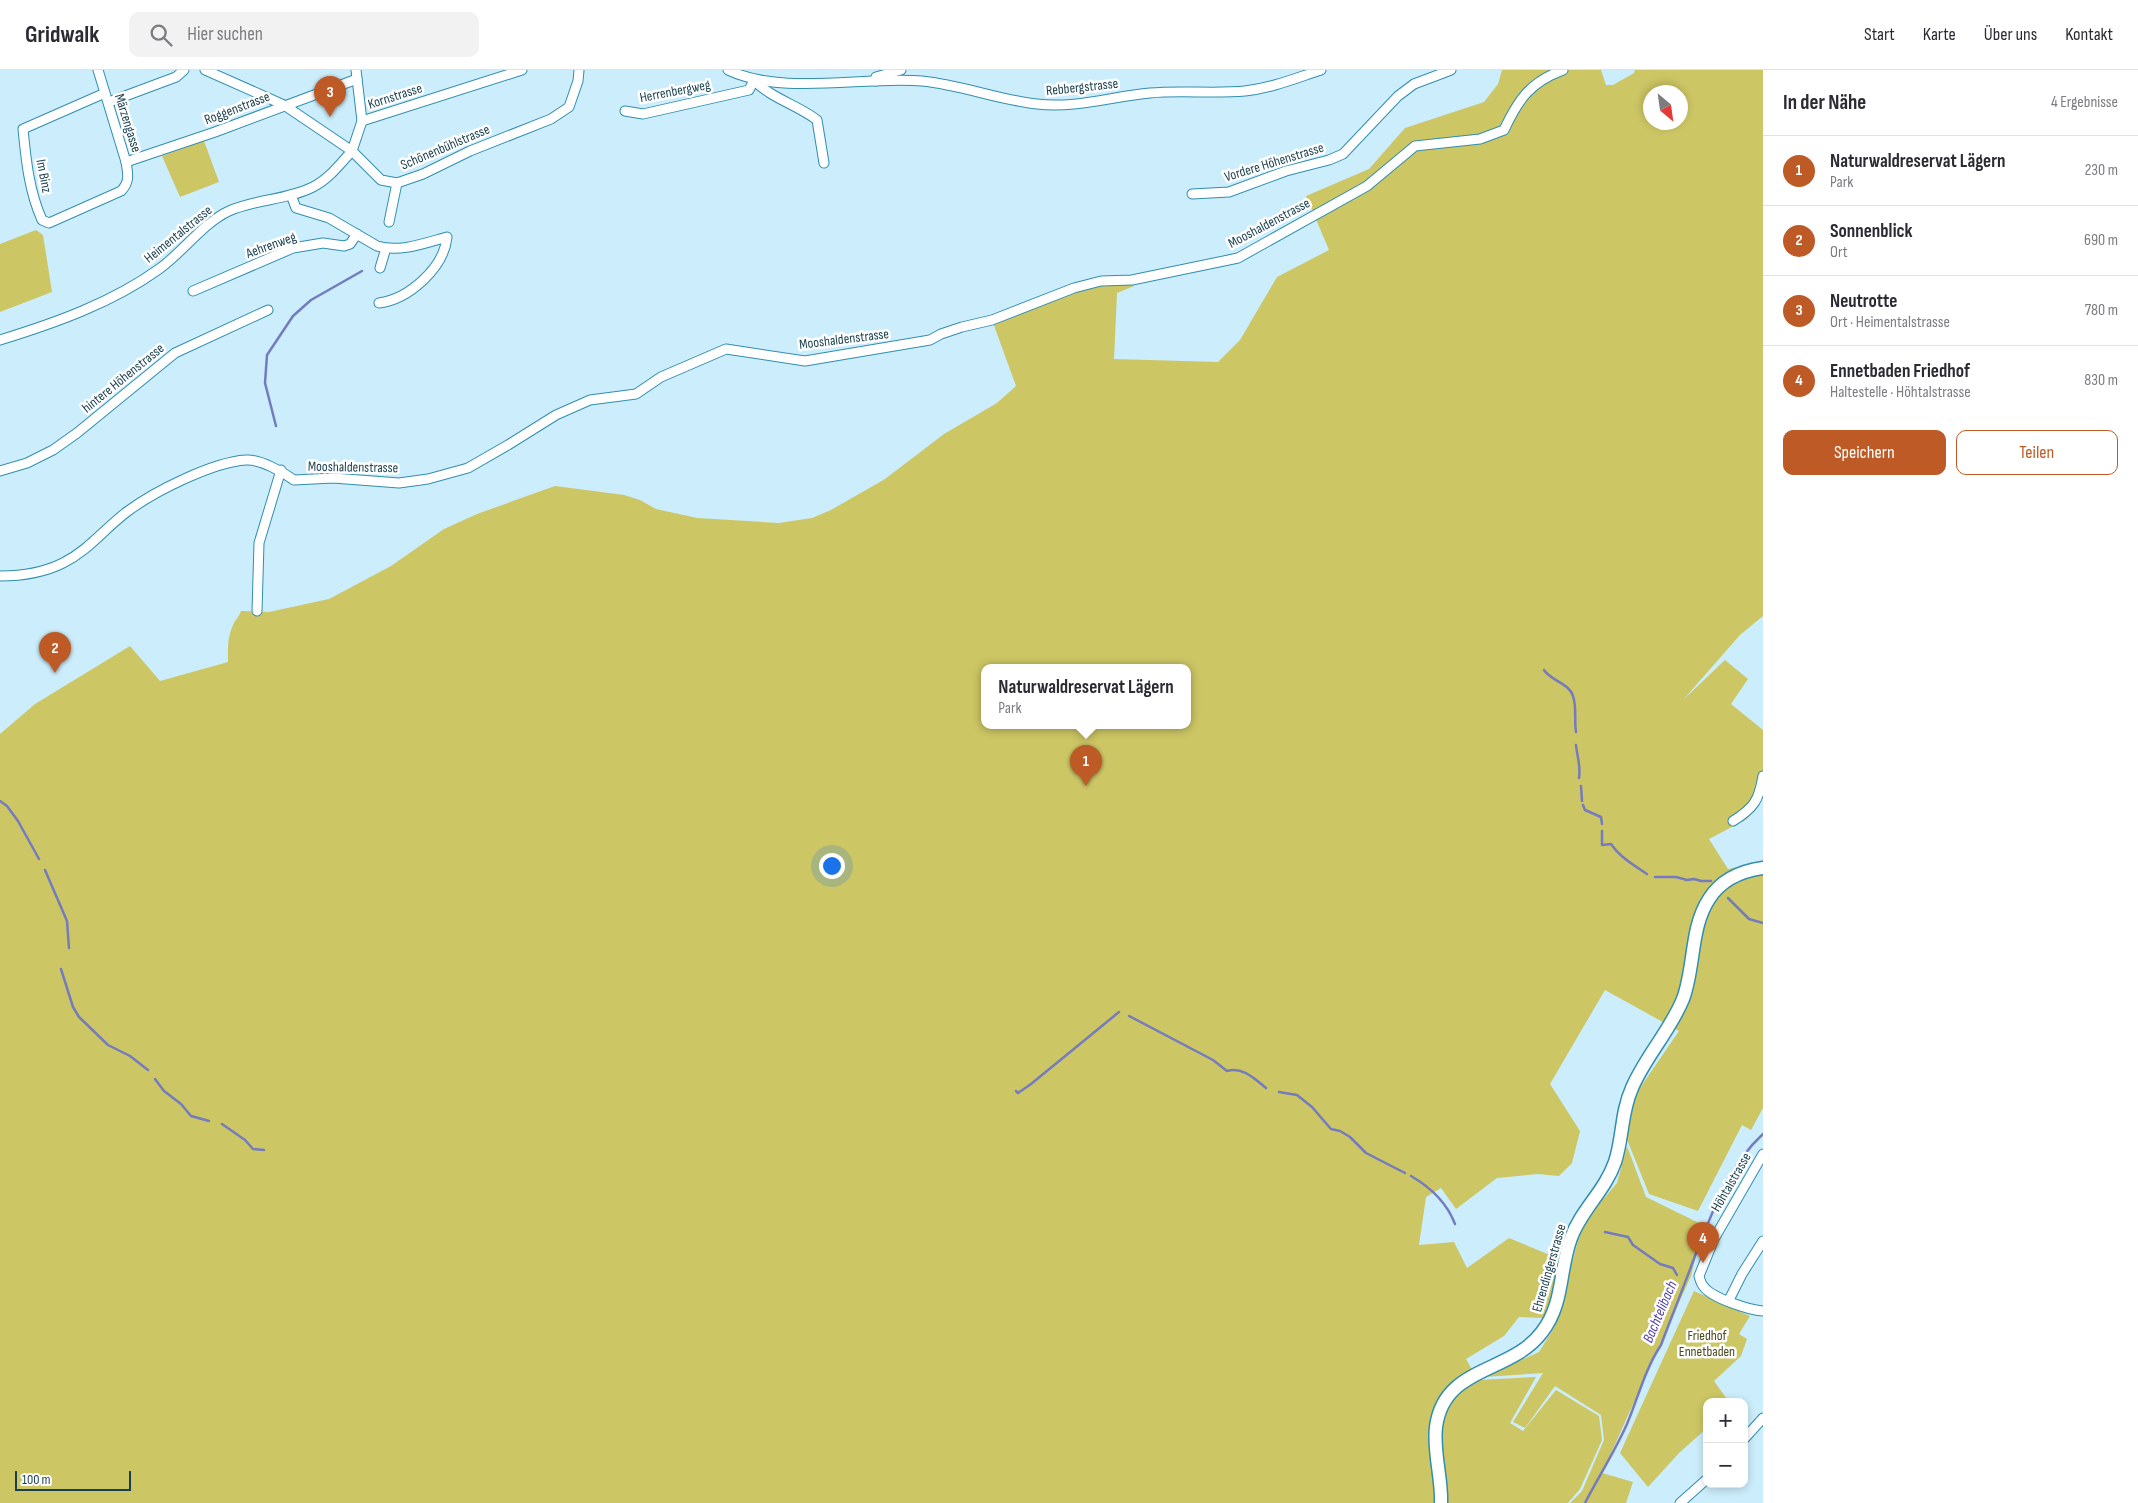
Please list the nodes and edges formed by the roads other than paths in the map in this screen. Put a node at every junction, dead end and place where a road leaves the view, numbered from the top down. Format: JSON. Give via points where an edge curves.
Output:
{"nodes":[{"id":1,"x":98,"y":70,"type":"edge"},
{"id":2,"x":184,"y":70,"type":"edge"},
{"id":3,"x":206,"y":70,"type":"edge"},
{"id":4,"x":522,"y":70,"type":"edge"},
{"id":5,"x":728,"y":70,"type":"edge"},
{"id":6,"x":901,"y":70,"type":"edge"},
{"id":7,"x":1321,"y":70,"type":"edge"},
{"id":8,"x":1451,"y":70,"type":"edge"},
{"id":9,"x":1563,"y":70,"type":"edge"},
{"id":10,"x":580,"y":71,"type":"edge"},
{"id":11,"x":356,"y":75,"type":"edge"},
{"id":12,"x":754,"y":80,"type":"junction"},
{"id":13,"x":876,"y":81,"type":"junction"},
{"id":14,"x":107,"y":97,"type":"junction"},
{"id":15,"x":284,"y":105,"type":"junction"},
{"id":16,"x":625,"y":111,"type":"dead end"},
{"id":17,"x":362,"y":121,"type":"junction"},
{"id":18,"x":352,"y":151,"type":"junction"},
{"id":19,"x":126,"y":162,"type":"junction"},
{"id":20,"x":824,"y":164,"type":"dead end"},
{"id":21,"x":397,"y":183,"type":"junction"},
{"id":22,"x":127,"y":185,"type":"joint"},
{"id":23,"x":1192,"y":194,"type":"dead end"},
{"id":24,"x":291,"y":195,"type":"junction"},
{"id":25,"x":389,"y":222,"type":"dead end"},
{"id":26,"x":357,"y":234,"type":"junction"},
{"id":27,"x":386,"y":248,"type":"junction"},
{"id":28,"x":380,"y":268,"type":"dead end"},
{"id":29,"x":193,"y":291,"type":"dead end"},
{"id":30,"x":379,"y":303,"type":"dead end"},
{"id":31,"x":268,"y":310,"type":"dead end"},
{"id":32,"x":0,"y":340,"type":"edge"},
{"id":33,"x":281,"y":470,"type":"junction"},
{"id":34,"x":0,"y":472,"type":"edge"},
{"id":35,"x":0,"y":576,"type":"edge"},
{"id":36,"x":257,"y":611,"type":"dead end"},
{"id":37,"x":1763,"y":776,"type":"edge"},
{"id":38,"x":1733,"y":821,"type":"dead end"},
{"id":39,"x":1763,"y":868,"type":"edge"},
{"id":40,"x":1763,"y":1154,"type":"edge"},
{"id":41,"x":1763,"y":1241,"type":"edge"},
{"id":42,"x":1729,"y":1300,"type":"junction"},
{"id":43,"x":1763,"y":1311,"type":"edge"},
{"id":44,"x":1763,"y":1418,"type":"edge"},
{"id":45,"x":1748,"y":1435,"type":"edge"},
{"id":46,"x":1703,"y":1483,"type":"edge"},
{"id":47,"x":1441,"y":1503,"type":"edge"},
{"id":48,"x":1680,"y":1503,"type":"edge"}],
"edges":[{"from":1,"to":14,"type":"street","name":"Märzengasse"},
{"from":2,"to":14,"type":"street","via":[[176,77]]},
{"from":3,"to":15,"type":"street"},
{"from":4,"to":17,"type":"street","name":"Kornstrasse"},
{"from":5,"to":12,"type":"street","name":"Rebbergstrasse"},
{"from":6,"to":13,"type":"street","via":[[876,77]]},
{"from":7,"to":13,"type":"street","name":"Rebbergstrasse","via":[[1260,89],[1152,93],[1064,105],[1038,105],[922,81]]},
{"from":8,"to":23,"type":"street","name":"Vordere Höhenstrasse","via":[[1414,84],[1398,96],[1343,154],[1230,192]]},
{"from":9,"to":33,"type":"street","name":"Mooshaldenstrasse","via":[[1524,93],[1504,130],[1480,139],[1415,146],[1367,186],[1238,258],[1132,280],[1101,281],[1074,288],[992,320],[921,342],[805,360],[726,349],[661,377],[636,394],[590,400],[556,415],[468,468],[428,479],[390,484],[333,478],[294,480]]},
{"from":10,"to":21,"type":"street","name":"Schönenbühlstrasse","via":[[570,107],[551,119]]},
{"from":11,"to":15,"type":"street","name":"Roggenstrasse"},
{"from":11,"to":17,"type":"street"},
{"from":12,"to":13,"type":"street","name":"Rebbergstrasse","via":[[806,83]]},
{"from":12,"to":16,"type":"street","name":"Herrenbergweg","via":[[749,90],[644,114]]},
{"from":12,"to":20,"type":"street","name":"Rebbergstrasse","via":[[761,88],[817,120]]},
{"from":14,"to":19,"type":"street","name":"Märzengasse"},
{"from":14,"to":22,"type":"street","name":"Im Binz","via":[[23,129],[28,178],[36,207],[42,220],[48,223],[121,191]]},
{"from":15,"to":18,"type":"street"},
{"from":15,"to":19,"type":"street","name":"Roggenstrasse"},
{"from":17,"to":18,"type":"street"},
{"from":18,"to":21,"type":"street","name":"Schönenbühlstrasse","via":[[381,180]]},
{"from":18,"to":24,"type":"street","name":"Heimentalstrasse","via":[[322,182]]},
{"from":19,"to":22,"type":"street","name":"Märzengasse"},
{"from":21,"to":25,"type":"street"},
{"from":24,"to":26,"type":"street","via":[[296,208],[329,218]]},
{"from":24,"to":32,"type":"street","name":"Heimentalstrasse","via":[[228,211],[176,257],[119,294],[77,314]]},
{"from":26,"to":27,"type":"street"},
{"from":26,"to":29,"type":"street","name":"Aehrenweg","via":[[350,244],[344,246],[323,243],[293,248]]},
{"from":27,"to":28,"type":"street"},
{"from":27,"to":30,"type":"street","via":[[409,247],[447,237],[434,268],[418,285],[402,296]]},
{"from":31,"to":34,"type":"street","name":"hintere Höhenstrasse","via":[[175,353],[53,450]]},
{"from":33,"to":35,"type":"street","name":"Mooshaldenstrasse","via":[[248,459],[220,465],[191,476],[129,510],[94,543],[61,564],[40,572]]},
{"from":33,"to":36,"type":"street","via":[[259,544]]},
{"from":37,"to":38,"type":"street","via":[[1756,802],[1747,813]]},
{"from":39,"to":47,"type":"main road","name":"Ehrendingerstrasse","via":[[1728,880],[1703,909],[1683,998],[1630,1091],[1614,1163],[1604,1185],[1576,1226],[1567,1250],[1559,1299],[1548,1325],[1523,1351],[1467,1378],[1445,1400],[1435,1437]]},
{"from":40,"to":42,"type":"street","name":"Höhtalstrasse","via":[[1714,1238],[1699,1279],[1705,1289]]},
{"from":41,"to":42,"type":"street"},
{"from":42,"to":43,"type":"street","via":[[1748,1309]]},
{"from":44,"to":45,"type":"street"},
{"from":46,"to":48,"type":"street"}]}
